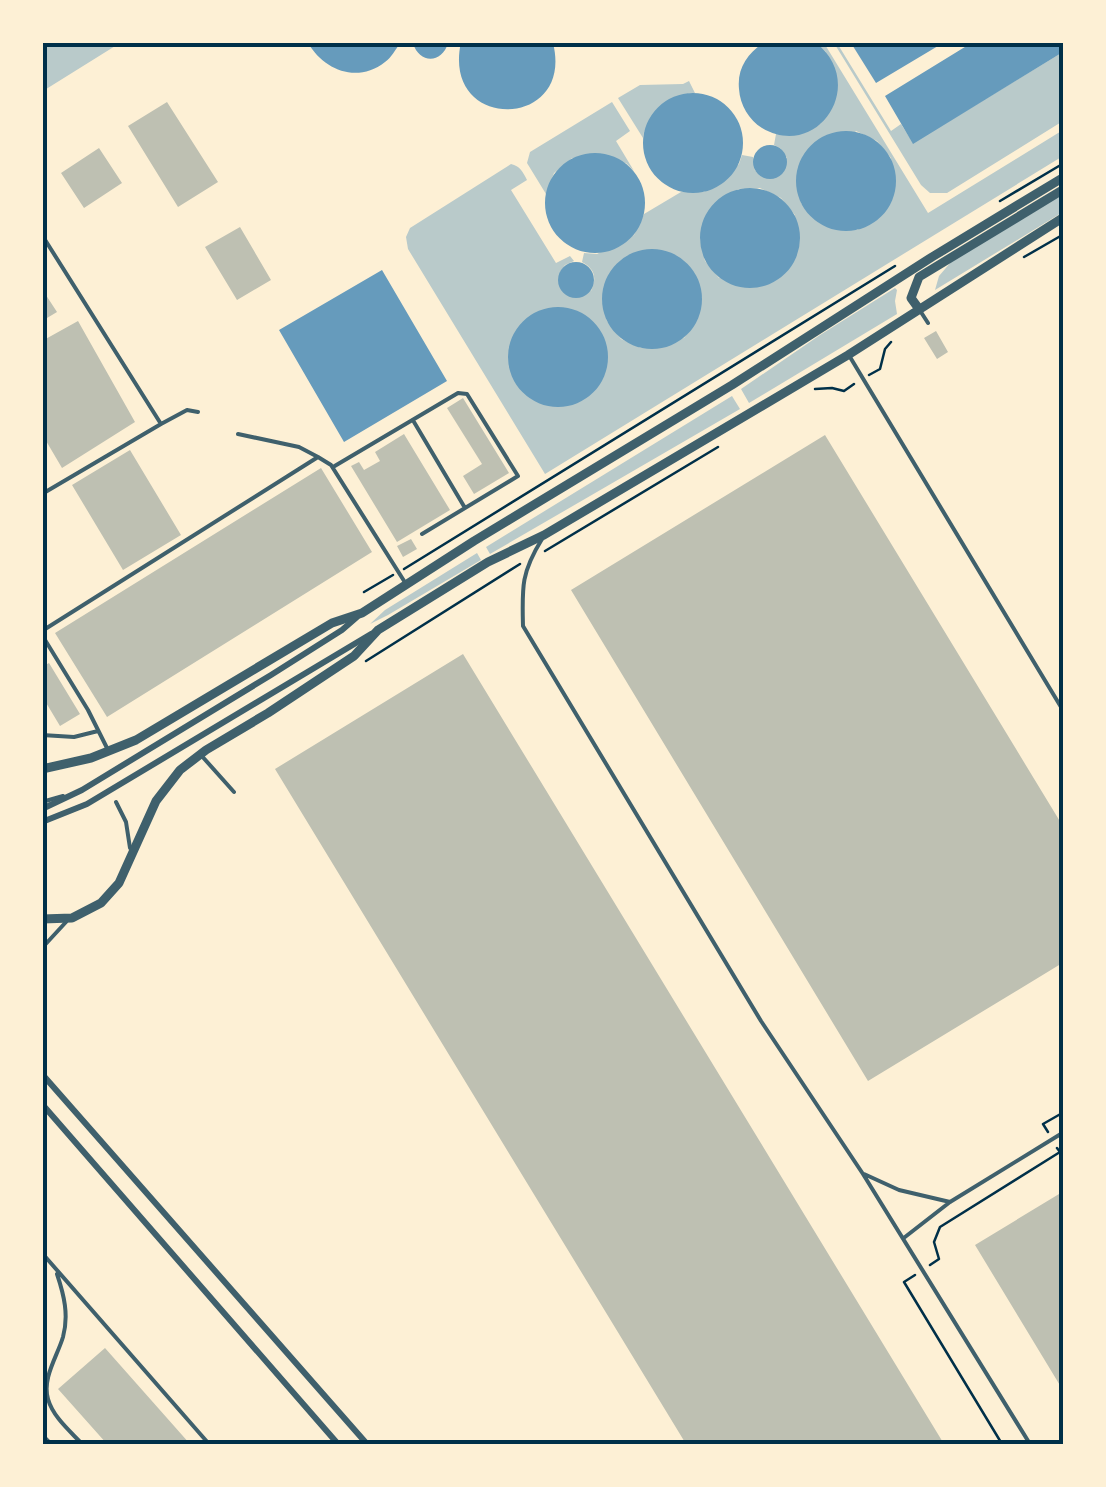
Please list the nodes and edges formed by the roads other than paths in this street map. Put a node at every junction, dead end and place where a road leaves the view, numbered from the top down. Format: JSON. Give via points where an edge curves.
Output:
{"nodes":[{"id":1,"x":1064,"y":176,"type":"edge"},
{"id":2,"x":1064,"y":189,"type":"edge"},
{"id":3,"x":1064,"y":218,"type":"edge"},
{"id":4,"x":42,"y":235,"type":"edge"},
{"id":5,"x":920,"y":309,"type":"junction"},
{"id":6,"x":928,"y":323,"type":"dead end"},
{"id":7,"x":848,"y":354,"type":"junction"},
{"id":8,"x":198,"y":412,"type":"dead end"},
{"id":9,"x":413,"y":420,"type":"junction"},
{"id":10,"x":161,"y":424,"type":"junction"},
{"id":11,"x":238,"y":434,"type":"dead end"},
{"id":12,"x":318,"y":456,"type":"junction"},
{"id":13,"x":333,"y":468,"type":"junction"},
{"id":14,"x":42,"y":494,"type":"edge"},
{"id":15,"x":466,"y":508,"type":"junction"},
{"id":16,"x":422,"y":534,"type":"dead end"},
{"id":17,"x":544,"y":535,"type":"junction"},
{"id":18,"x":406,"y":584,"type":"junction"},
{"id":19,"x":362,"y":612,"type":"junction"},
{"id":20,"x":378,"y":630,"type":"junction"},
{"id":21,"x":42,"y":633,"type":"edge"},
{"id":22,"x":1064,"y":712,"type":"edge"},
{"id":23,"x":98,"y":730,"type":"junction"},
{"id":24,"x":42,"y":735,"type":"edge"},
{"id":25,"x":108,"y":752,"type":"junction"},
{"id":26,"x":200,"y":754,"type":"junction"},
{"id":27,"x":42,"y":770,"type":"edge"},
{"id":28,"x":234,"y":792,"type":"dead end"},
{"id":29,"x":116,"y":802,"type":"dead end"},
{"id":30,"x":42,"y":806,"type":"edge"},
{"id":31,"x":42,"y":822,"type":"edge"},
{"id":32,"x":128,"y":868,"type":"junction"},
{"id":33,"x":42,"y":918,"type":"edge"},
{"id":34,"x":72,"y":918,"type":"junction"},
{"id":35,"x":42,"y":948,"type":"edge"},
{"id":36,"x":42,"y":1074,"type":"edge"},
{"id":37,"x":42,"y":1104,"type":"edge"},
{"id":38,"x":1064,"y":1132,"type":"edge"},
{"id":39,"x":863,"y":1174,"type":"junction"},
{"id":40,"x":950,"y":1202,"type":"junction"},
{"id":41,"x":904,"y":1238,"type":"junction"},
{"id":42,"x":42,"y":1253,"type":"edge"},
{"id":43,"x":56,"y":1269,"type":"junction"},
{"id":44,"x":42,"y":1435,"type":"edge"},
{"id":45,"x":51,"y":1444,"type":"edge"},
{"id":46,"x":82,"y":1444,"type":"edge"},
{"id":47,"x":209,"y":1444,"type":"edge"},
{"id":48,"x":338,"y":1444,"type":"edge"},
{"id":49,"x":366,"y":1444,"type":"edge"},
{"id":50,"x":1030,"y":1444,"type":"edge"}],
"edges":[{"from":1,"to":18,"type":"street"},
{"from":2,"to":5,"type":"street","via":[[920,277],[912,298]]},
{"from":3,"to":5,"type":"street"},
{"from":4,"to":10,"type":"lane"},
{"from":5,"to":6,"type":"lane"},
{"from":5,"to":7,"type":"street"},
{"from":7,"to":17,"type":"street"},
{"from":7,"to":22,"type":"lane"},
{"from":8,"to":10,"type":"lane","via":[[187,410]]},
{"from":9,"to":13,"type":"lane"},
{"from":9,"to":15,"type":"lane"},
{"from":9,"to":15,"type":"lane","via":[[458,393],[468,394],[518,476]]},
{"from":10,"to":14,"type":"lane"},
{"from":11,"to":12,"type":"lane"},
{"from":12,"to":13,"type":"lane"},
{"from":12,"to":21,"type":"lane"},
{"from":13,"to":18,"type":"lane"},
{"from":15,"to":16,"type":"lane"},
{"from":17,"to":20,"type":"street"},
{"from":17,"to":39,"type":"lane","via":[[522,580],[523,626],[761,1022]]},
{"from":18,"to":19,"type":"street"},
{"from":19,"to":25,"type":"street"},
{"from":19,"to":30,"type":"street","via":[[82,790]]},
{"from":20,"to":26,"type":"street","via":[[354,656]]},
{"from":20,"to":31,"type":"street","via":[[74,811]]},
{"from":21,"to":23,"type":"lane"},
{"from":23,"to":24,"type":"lane"},
{"from":23,"to":25,"type":"lane"},
{"from":25,"to":27,"type":"street"},
{"from":26,"to":28,"type":"lane"},
{"from":26,"to":32,"type":"street","via":[[164,789]]},
{"from":29,"to":32,"type":"lane","via":[[129,833]]},
{"from":32,"to":34,"type":"street","via":[[102,903]]},
{"from":33,"to":34,"type":"street"},
{"from":34,"to":35,"type":"lane"},
{"from":36,"to":49,"type":"street"},
{"from":37,"to":48,"type":"street"},
{"from":38,"to":40,"type":"lane"},
{"from":39,"to":40,"type":"lane"},
{"from":39,"to":41,"type":"lane"},
{"from":40,"to":41,"type":"lane"},
{"from":41,"to":50,"type":"lane"},
{"from":42,"to":43,"type":"lane"},
{"from":43,"to":46,"type":"lane","via":[[66,1316],[48,1400]]},
{"from":43,"to":47,"type":"lane"},
{"from":44,"to":45,"type":"lane"}]}
